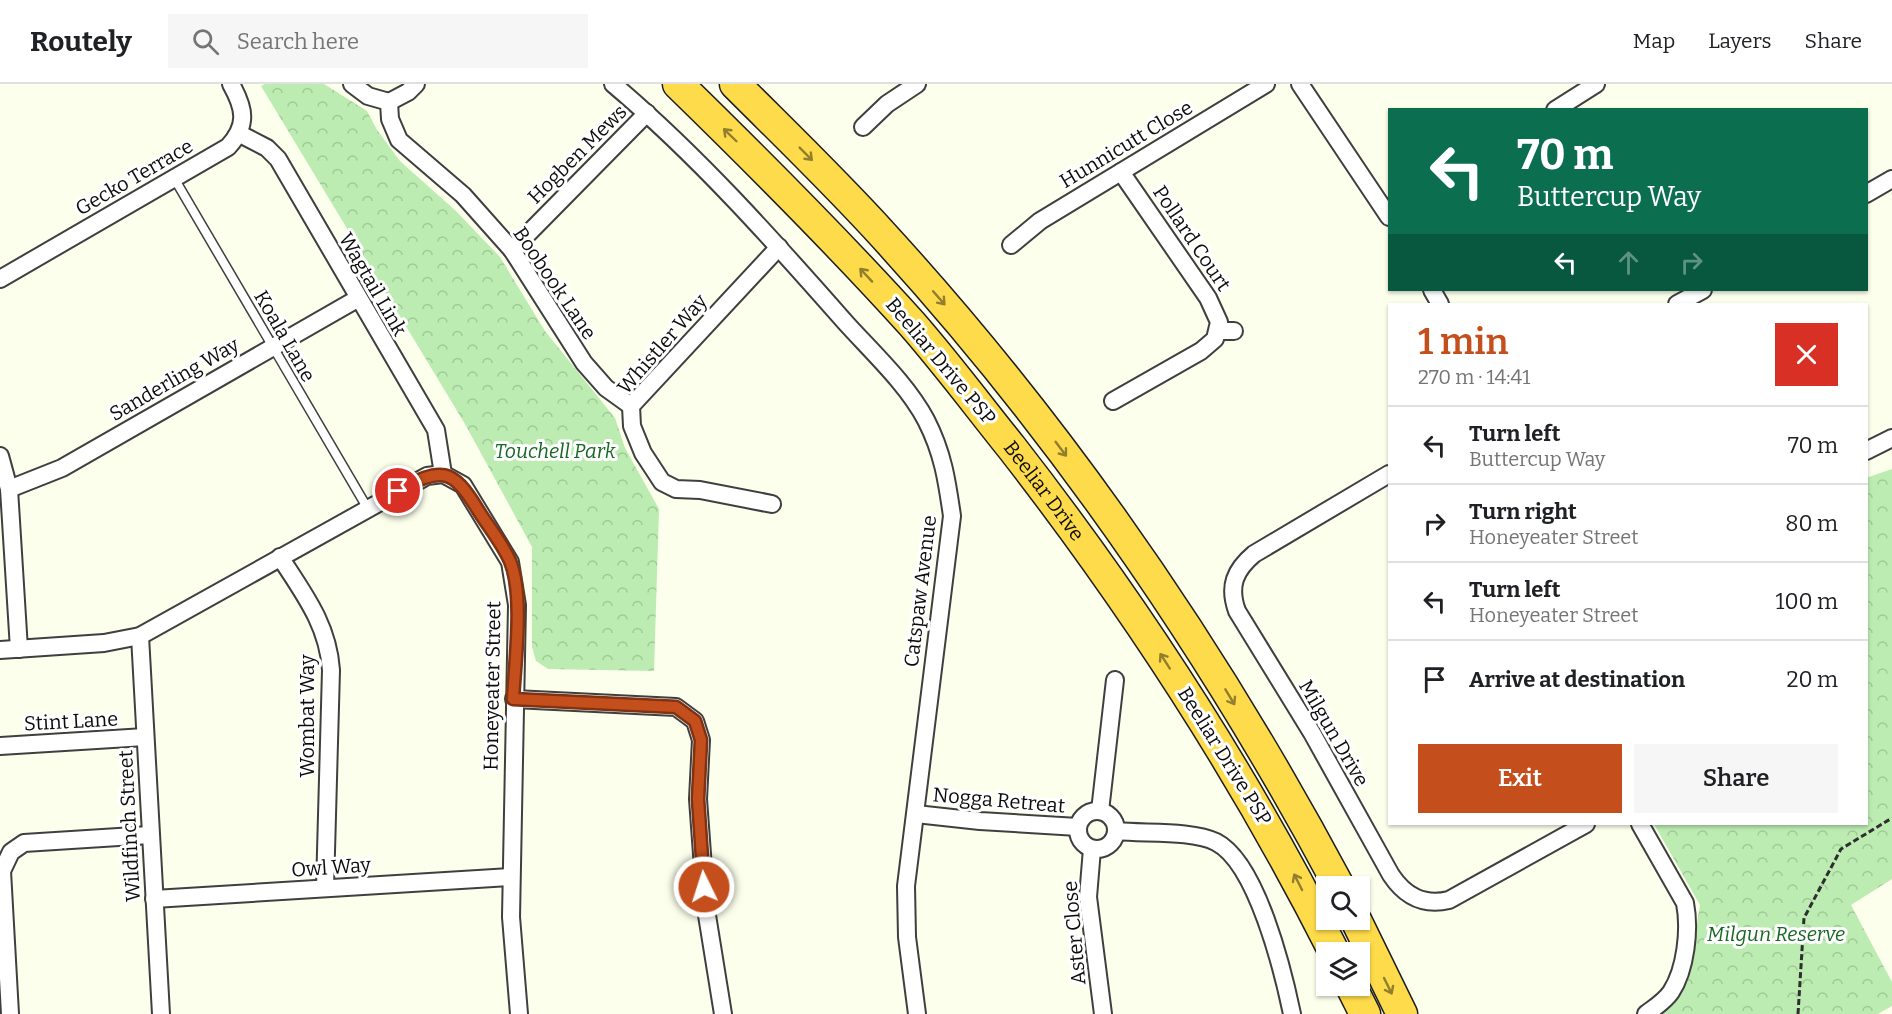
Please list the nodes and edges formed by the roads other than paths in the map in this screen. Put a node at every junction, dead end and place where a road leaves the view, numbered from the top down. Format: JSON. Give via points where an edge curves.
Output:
{"nodes":[{"id":1,"x":231,"y":84,"type":"edge"},
{"id":2,"x":352,"y":84,"type":"edge"},
{"id":3,"x":416,"y":84,"type":"edge"},
{"id":4,"x":613,"y":84,"type":"edge"},
{"id":5,"x":678,"y":84,"type":"edge"},
{"id":6,"x":735,"y":84,"type":"edge"},
{"id":7,"x":917,"y":84,"type":"edge"},
{"id":8,"x":1266,"y":84,"type":"edge"},
{"id":9,"x":1300,"y":84,"type":"edge"},
{"id":10,"x":1596,"y":84,"type":"edge"},
{"id":11,"x":389,"y":102,"type":"junction"},
{"id":12,"x":1558,"y":108,"type":"edge"},
{"id":13,"x":647,"y":113,"type":"junction"},
{"id":14,"x":863,"y":127,"type":"dead end"},
{"id":15,"x":240,"y":134,"type":"junction"},
{"id":16,"x":1121,"y":172,"type":"junction"},
{"id":17,"x":174,"y":178,"type":"junction"},
{"id":18,"x":1892,"y":179,"type":"edge"},
{"id":19,"x":1868,"y":193,"type":"edge"},
{"id":20,"x":1388,"y":215,"type":"edge"},
{"id":21,"x":1011,"y":245,"type":"dead end"},
{"id":22,"x":779,"y":247,"type":"junction"},
{"id":23,"x":512,"y":250,"type":"junction"},
{"id":24,"x":0,"y":279,"type":"edge"},
{"id":25,"x":1700,"y":296,"type":"edge"},
{"id":26,"x":357,"y":299,"type":"junction"},
{"id":27,"x":1680,"y":303,"type":"edge"},
{"id":28,"x":273,"y":346,"type":"junction"},
{"id":29,"x":1113,"y":401,"type":"dead end"},
{"id":30,"x":631,"y":406,"type":"junction"},
{"id":31,"x":1892,"y":438,"type":"edge"},
{"id":32,"x":1868,"y":451,"type":"edge"},
{"id":33,"x":0,"y":456,"type":"edge"},
{"id":34,"x":444,"y":474,"type":"junction"},
{"id":35,"x":1388,"y":475,"type":"edge"},
{"id":36,"x":9,"y":489,"type":"junction"},
{"id":37,"x":772,"y":504,"type":"dead end"},
{"id":38,"x":368,"y":509,"type":"junction"},
{"id":39,"x":280,"y":557,"type":"junction"},
{"id":40,"x":140,"y":636,"type":"junction"},
{"id":41,"x":19,"y":649,"type":"junction"},
{"id":42,"x":0,"y":650,"type":"edge"},
{"id":43,"x":1115,"y":680,"type":"dead end"},
{"id":44,"x":513,"y":699,"type":"junction"},
{"id":45,"x":145,"y":737,"type":"junction"},
{"id":46,"x":0,"y":746,"type":"edge"},
{"id":47,"x":1100,"y":811,"type":"junction"},
{"id":48,"x":916,"y":814,"type":"junction"},
{"id":49,"x":1584,"y":825,"type":"edge"},
{"id":50,"x":1641,"y":825,"type":"edge"},
{"id":51,"x":1078,"y":827,"type":"junction"},
{"id":52,"x":1117,"y":831,"type":"junction"},
{"id":53,"x":150,"y":835,"type":"junction"},
{"id":54,"x":1092,"y":849,"type":"junction"},
{"id":55,"x":1333,"y":876,"type":"edge"},
{"id":56,"x":511,"y":877,"type":"junction"},
{"id":57,"x":325,"y":888,"type":"junction"},
{"id":58,"x":154,"y":899,"type":"junction"},
{"id":59,"x":1361,"y":930,"type":"edge"},
{"id":60,"x":1329,"y":942,"type":"edge"},
{"id":61,"x":1356,"y":996,"type":"edge"},
{"id":62,"x":10,"y":1014,"type":"edge"},
{"id":63,"x":161,"y":1014,"type":"edge"},
{"id":64,"x":519,"y":1014,"type":"edge"},
{"id":65,"x":723,"y":1014,"type":"edge"},
{"id":66,"x":917,"y":1014,"type":"edge"},
{"id":67,"x":1103,"y":1014,"type":"edge"},
{"id":68,"x":1292,"y":1014,"type":"edge"},
{"id":69,"x":1365,"y":1014,"type":"edge"},
{"id":70,"x":1402,"y":1014,"type":"edge"},
{"id":71,"x":1646,"y":1014,"type":"edge"}],
"edges":[{"from":1,"to":15,"type":"street","via":[[239,98],[243,120]]},
{"from":2,"to":11,"type":"street","via":[[368,96]]},
{"from":3,"to":11,"type":"street"},
{"from":4,"to":13,"type":"street","name":"Catspaw Avenue"},
{"from":60,"to":5,"type":"highway","name":"Beeliar Drive","one_way":true,"via":[[1293,870],[1205,723],[1117,588],[1040,484],[913,326],[797,201]]},
{"from":6,"to":55,"type":"highway","name":"Beeliar Drive","one_way":true,"via":[[884,235],[1089,485],[1230,697]]},
{"from":7,"to":14,"type":"street","via":[[887,104]]},
{"from":8,"to":16,"type":"street","name":"Hunnicutt Close"},
{"from":9,"to":20,"type":"street"},
{"from":10,"to":12,"type":"street"},
{"from":11,"to":23,"type":"street","name":"Boobook Lane","via":[[390,119],[399,141],[463,195]]},
{"from":13,"to":22,"type":"street","name":"Catspaw Avenue"},
{"from":13,"to":23,"type":"street","name":"Hogben Mews"},
{"from":15,"to":17,"type":"street","name":"Gecko Terrace","via":[[228,147]]},
{"from":15,"to":26,"type":"street","name":"Wagtail Link","via":[[267,148],[278,159]]},
{"from":16,"to":21,"type":"street","name":"Hunnicutt Close","via":[[1040,221]]},
{"from":16,"to":29,"type":"street","name":"Pollard Court","via":[[1208,298],[1226,331],[1201,351]]},
{"from":17,"to":24,"type":"street","name":"Gecko Terrace"},
{"from":17,"to":28,"type":"lane","name":"Koala Lane"},
{"from":18,"to":19,"type":"street"},
{"from":22,"to":30,"type":"street","name":"Whistler Way"},
{"from":22,"to":48,"type":"street","name":"Catspaw Avenue","via":[[897,380],[926,419],[945,463],[951,516]]},
{"from":23,"to":30,"type":"street","name":"Boobook Lane","via":[[584,363],[606,388]]},
{"from":25,"to":27,"type":"street"},
{"from":26,"to":28,"type":"street","name":"Sanderling Way"},
{"from":26,"to":34,"type":"street","name":"Wagtail Link","via":[[436,430]]},
{"from":28,"to":36,"type":"street","name":"Sanderling Way","via":[[62,468]]},
{"from":28,"to":38,"type":"lane","name":"Koala Lane"},
{"from":30,"to":37,"type":"street","name":"Whistler Way","via":[[632,426],[662,483],[676,489]]},
{"from":31,"to":32,"type":"street"},
{"from":33,"to":36,"type":"street"},
{"from":34,"to":38,"type":"street","via":[[427,476]]},
{"from":34,"to":44,"type":"street","name":"Honeyeater Street","via":[[463,485],[510,562],[517,605]]},
{"from":35,"to":49,"type":"street","name":"Milgun Drive","via":[[1242,564],[1234,575],[1232,599],[1237,611],[1312,733],[1391,875],[1411,897],[1436,903],[1449,900]]},
{"from":36,"to":41,"type":"street"},
{"from":38,"to":39,"type":"street"},
{"from":39,"to":40,"type":"street"},
{"from":39,"to":57,"type":"street","name":"Wombat Way","via":[[313,609],[329,644]]},
{"from":40,"to":41,"type":"street","via":[[104,643]]},
{"from":40,"to":45,"type":"street","name":"Wildfinch Street"},
{"from":41,"to":42,"type":"street"},
{"from":43,"to":47,"type":"street"},
{"from":44,"to":56,"type":"street","name":"Honeyeater Street"},
{"from":44,"to":65,"type":"street","via":[[676,707],[695,721],[701,740],[698,799],[706,909]]},
{"from":45,"to":46,"type":"street","name":"Stint Lane"},
{"from":45,"to":53,"type":"street","name":"Wildfinch Street"},
{"from":47,"to":51,"type":"street","via":[[1088,812]]},
{"from":47,"to":52,"type":"street","via":[[1112,818]]},
{"from":48,"to":51,"type":"street","name":"Nogga Retreat"},
{"from":48,"to":66,"type":"street","name":"Catspaw Avenue","via":[[906,886]]},
{"from":50,"to":71,"type":"street","via":[[1687,915],[1679,974],[1662,1003]]},
{"from":51,"to":54,"type":"street","via":[[1079,838]]},
{"from":52,"to":54,"type":"street","via":[[1111,843],[1099,850]]},
{"from":52,"to":68,"type":"street","via":[[1204,838],[1233,855],[1270,931]]},
{"from":53,"to":58,"type":"street","name":"Wildfinch Street"},
{"from":53,"to":62,"type":"street","via":[[24,843],[11,852],[2,871]]},
{"from":54,"to":67,"type":"street","name":"Aster Close","via":[[1088,897]]},
{"from":56,"to":57,"type":"street","name":"Owl Way"},
{"from":56,"to":64,"type":"street","name":"Honeyeater Street"},
{"from":57,"to":58,"type":"street","name":"Owl Way"},
{"from":58,"to":63,"type":"street","name":"Wildfinch Street"},
{"from":59,"to":70,"type":"highway","one_way":true},
{"from":61,"to":69,"type":"highway"}]}
